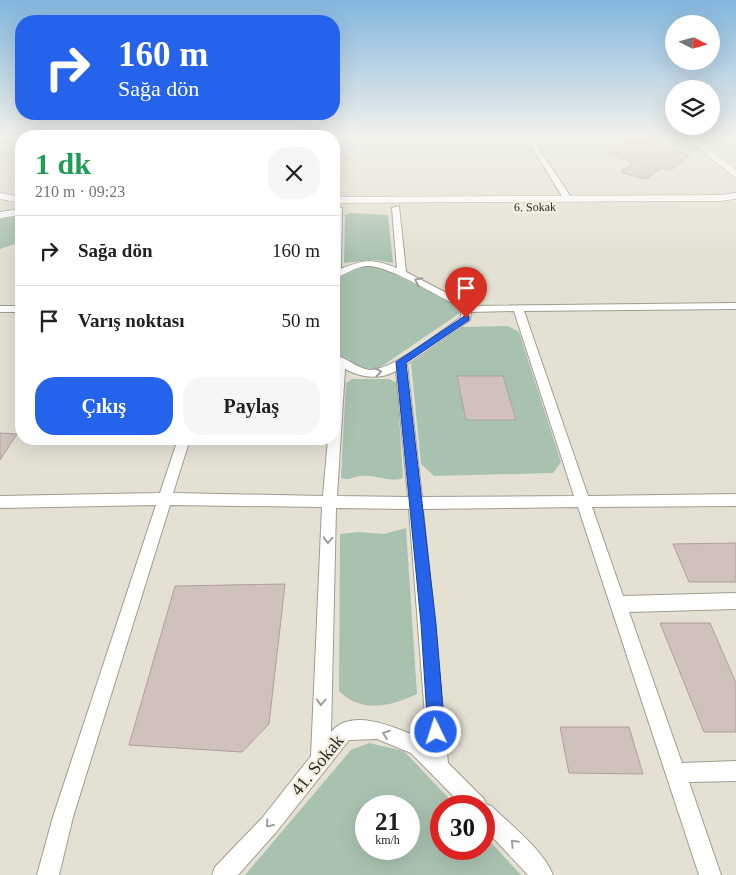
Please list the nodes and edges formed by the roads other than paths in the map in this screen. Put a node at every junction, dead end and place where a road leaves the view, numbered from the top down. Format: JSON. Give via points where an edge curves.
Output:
{"nodes":[{"id":1,"x":554,"y":177,"type":"edge"},
{"id":2,"x":736,"y":196,"type":"edge"},
{"id":3,"x":0,"y":198,"type":"edge"},
{"id":4,"x":15,"y":199,"type":"edge"},
{"id":5,"x":568,"y":199,"type":"junction"},
{"id":6,"x":0,"y":205,"type":"edge"},
{"id":7,"x":340,"y":206,"type":"edge"},
{"id":8,"x":340,"y":206,"type":"edge"},
{"id":9,"x":736,"y":206,"type":"edge"},
{"id":10,"x":396,"y":208,"type":"junction"},
{"id":11,"x":15,"y":213,"type":"edge"},
{"id":12,"x":0,"y":215,"type":"edge"},
{"id":13,"x":340,"y":273,"type":"edge"},
{"id":14,"x":402,"y":273,"type":"junction"},
{"id":15,"x":736,"y":306,"type":"edge"},
{"id":16,"x":0,"y":309,"type":"edge"},
{"id":17,"x":15,"y":309,"type":"edge"},
{"id":18,"x":466,"y":309,"type":"junction"},
{"id":19,"x":518,"y":309,"type":"junction"},
{"id":20,"x":340,"y":362,"type":"edge"},
{"id":21,"x":401,"y":362,"type":"junction"},
{"id":22,"x":182,"y":445,"type":"edge"},
{"id":23,"x":333,"y":445,"type":"edge"},
{"id":24,"x":166,"y":499,"type":"junction"},
{"id":25,"x":736,"y":500,"type":"edge"},
{"id":26,"x":0,"y":502,"type":"edge"},
{"id":27,"x":329,"y":502,"type":"junction"},
{"id":28,"x":582,"y":502,"type":"junction"},
{"id":29,"x":416,"y":503,"type":"junction"},
{"id":30,"x":736,"y":601,"type":"edge"},
{"id":31,"x":618,"y":604,"type":"junction"},
{"id":32,"x":320,"y":760,"type":"junction"},
{"id":33,"x":439,"y":767,"type":"junction"},
{"id":34,"x":736,"y":772,"type":"edge"},
{"id":35,"x":677,"y":773,"type":"junction"},
{"id":36,"x":467,"y":795,"type":"edge"},
{"id":37,"x":495,"y":824,"type":"edge"},
{"id":38,"x":48,"y":875,"type":"edge"},
{"id":39,"x":223,"y":875,"type":"edge"},
{"id":40,"x":542,"y":875,"type":"edge"},
{"id":41,"x":710,"y":875,"type":"edge"}],
"edges":[{"from":1,"to":5,"type":"street"},
{"from":2,"to":5,"type":"street","name":"6. Sokak"},
{"from":3,"to":4,"type":"street"},
{"from":3,"to":6,"type":"street"},
{"from":5,"to":7,"type":"street","name":"6. Sokak"},
{"from":8,"to":10,"type":"street","name":"6. Sokak"},
{"from":9,"to":10,"type":"street","name":"6. Sokak"},
{"from":10,"to":14,"type":"street"},
{"from":11,"to":12,"type":"street"},
{"from":13,"to":14,"type":"street","via":[[369,262]]},
{"from":18,"to":14,"type":"street","one_way":true},
{"from":15,"to":19,"type":"street"},
{"from":16,"to":17,"type":"street"},
{"from":18,"to":19,"type":"street"},
{"from":18,"to":21,"type":"street","via":[[466,318]]},
{"from":19,"to":28,"type":"street"},
{"from":20,"to":21,"type":"street","one_way":true,"via":[[370,374],[384,373]]},
{"from":21,"to":29,"type":"street"},
{"from":22,"to":24,"type":"street"},
{"from":23,"to":27,"type":"street"},
{"from":24,"to":26,"type":"street"},
{"from":24,"to":27,"type":"street"},
{"from":24,"to":38,"type":"street","via":[[63,817]]},
{"from":25,"to":28,"type":"street"},
{"from":27,"to":29,"type":"street"},
{"from":27,"to":32,"type":"street","one_way":true},
{"from":28,"to":29,"type":"street"},
{"from":28,"to":31,"type":"street"},
{"from":29,"to":33,"type":"street"},
{"from":30,"to":31,"type":"street"},
{"from":31,"to":35,"type":"street"},
{"from":33,"to":32,"type":"street","name":"41. Sokak","one_way":true,"via":[[418,746],[377,730],[344,731]]},
{"from":32,"to":39,"type":"street","name":"41. Sokak","one_way":true,"via":[[270,824]]},
{"from":33,"to":36,"type":"street","name":"41. Sokak"},
{"from":34,"to":35,"type":"street"},
{"from":35,"to":41,"type":"street"},
{"from":40,"to":37,"type":"street","one_way":true}]}
